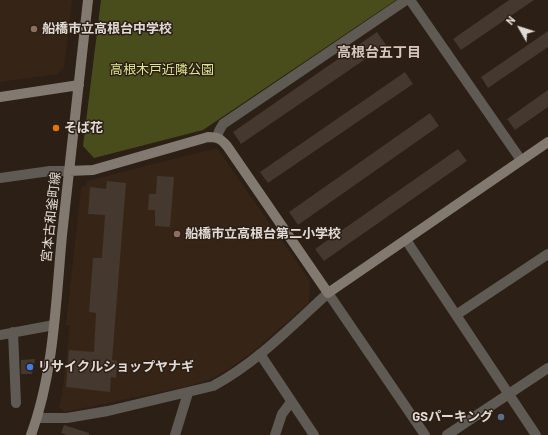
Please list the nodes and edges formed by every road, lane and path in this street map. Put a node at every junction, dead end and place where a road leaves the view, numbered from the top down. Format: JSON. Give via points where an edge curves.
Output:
{"nodes":[{"id":1,"x":88,"y":0,"type":"edge"},
{"id":2,"x":406,"y":0,"type":"edge"},
{"id":3,"x":410,"y":0,"type":"edge"},
{"id":4,"x":79,"y":85,"type":"junction"},
{"id":5,"x":0,"y":97,"type":"edge"},
{"id":6,"x":217,"y":137,"type":"junction"},
{"id":7,"x":548,"y":142,"type":"edge"},
{"id":8,"x":521,"y":160,"type":"junction"},
{"id":9,"x":69,"y":171,"type":"junction"},
{"id":10,"x":0,"y":178,"type":"edge"},
{"id":11,"x":406,"y":240,"type":"junction"},
{"id":12,"x":548,"y":254,"type":"edge"},
{"id":13,"x":328,"y":293,"type":"junction"},
{"id":14,"x":456,"y":315,"type":"junction"},
{"id":15,"x":54,"y":325,"type":"junction"},
{"id":16,"x":13,"y":332,"type":"junction"},
{"id":17,"x":0,"y":335,"type":"edge"},
{"id":18,"x":260,"y":354,"type":"junction"},
{"id":19,"x":548,"y":368,"type":"edge"},
{"id":20,"x":188,"y":392,"type":"junction"},
{"id":21,"x":508,"y":395,"type":"junction"},
{"id":22,"x":292,"y":402,"type":"junction"},
{"id":23,"x":16,"y":403,"type":"dead end"},
{"id":24,"x":37,"y":418,"type":"junction"},
{"id":25,"x":31,"y":435,"type":"edge"},
{"id":26,"x":175,"y":435,"type":"edge"},
{"id":27,"x":275,"y":435,"type":"edge"},
{"id":28,"x":314,"y":435,"type":"edge"},
{"id":29,"x":425,"y":435,"type":"edge"},
{"id":30,"x":447,"y":435,"type":"edge"},
{"id":31,"x":536,"y":435,"type":"edge"}],
"edges":[{"from":1,"to":4,"type":"street","name":"宮本古和釜町線"},
{"from":2,"to":6,"type":"street","via":[[223,124],[218,130]]},
{"from":3,"to":8,"type":"street"},
{"from":4,"to":5,"type":"street"},
{"from":4,"to":9,"type":"street","name":"宮本古和釜町線"},
{"from":6,"to":9,"type":"street","via":[[208,137],[93,170]]},
{"from":6,"to":13,"type":"street","via":[[227,146]]},
{"from":7,"to":8,"type":"street"},
{"from":8,"to":11,"type":"street"},
{"from":9,"to":10,"type":"street"},
{"from":9,"to":15,"type":"street","name":"宮本古和釜町線"},
{"from":11,"to":13,"type":"street"},
{"from":11,"to":14,"type":"street"},
{"from":12,"to":14,"type":"street"},
{"from":13,"to":18,"type":"street"},
{"from":13,"to":29,"type":"street"},
{"from":14,"to":21,"type":"street"},
{"from":15,"to":16,"type":"street"},
{"from":15,"to":24,"type":"street","name":"宮本古和釜町線"},
{"from":16,"to":17,"type":"street"},
{"from":16,"to":23,"type":"street"},
{"from":18,"to":20,"type":"street","via":[[213,386]]},
{"from":18,"to":22,"type":"street"},
{"from":19,"to":21,"type":"street"},
{"from":20,"to":24,"type":"street","via":[[108,411],[67,418]]},
{"from":20,"to":26,"type":"street"},
{"from":21,"to":30,"type":"street"},
{"from":21,"to":31,"type":"street"},
{"from":22,"to":27,"type":"street","via":[[282,414]]},
{"from":22,"to":28,"type":"street"},
{"from":24,"to":25,"type":"street","name":"宮本古和釜町線"}]}
